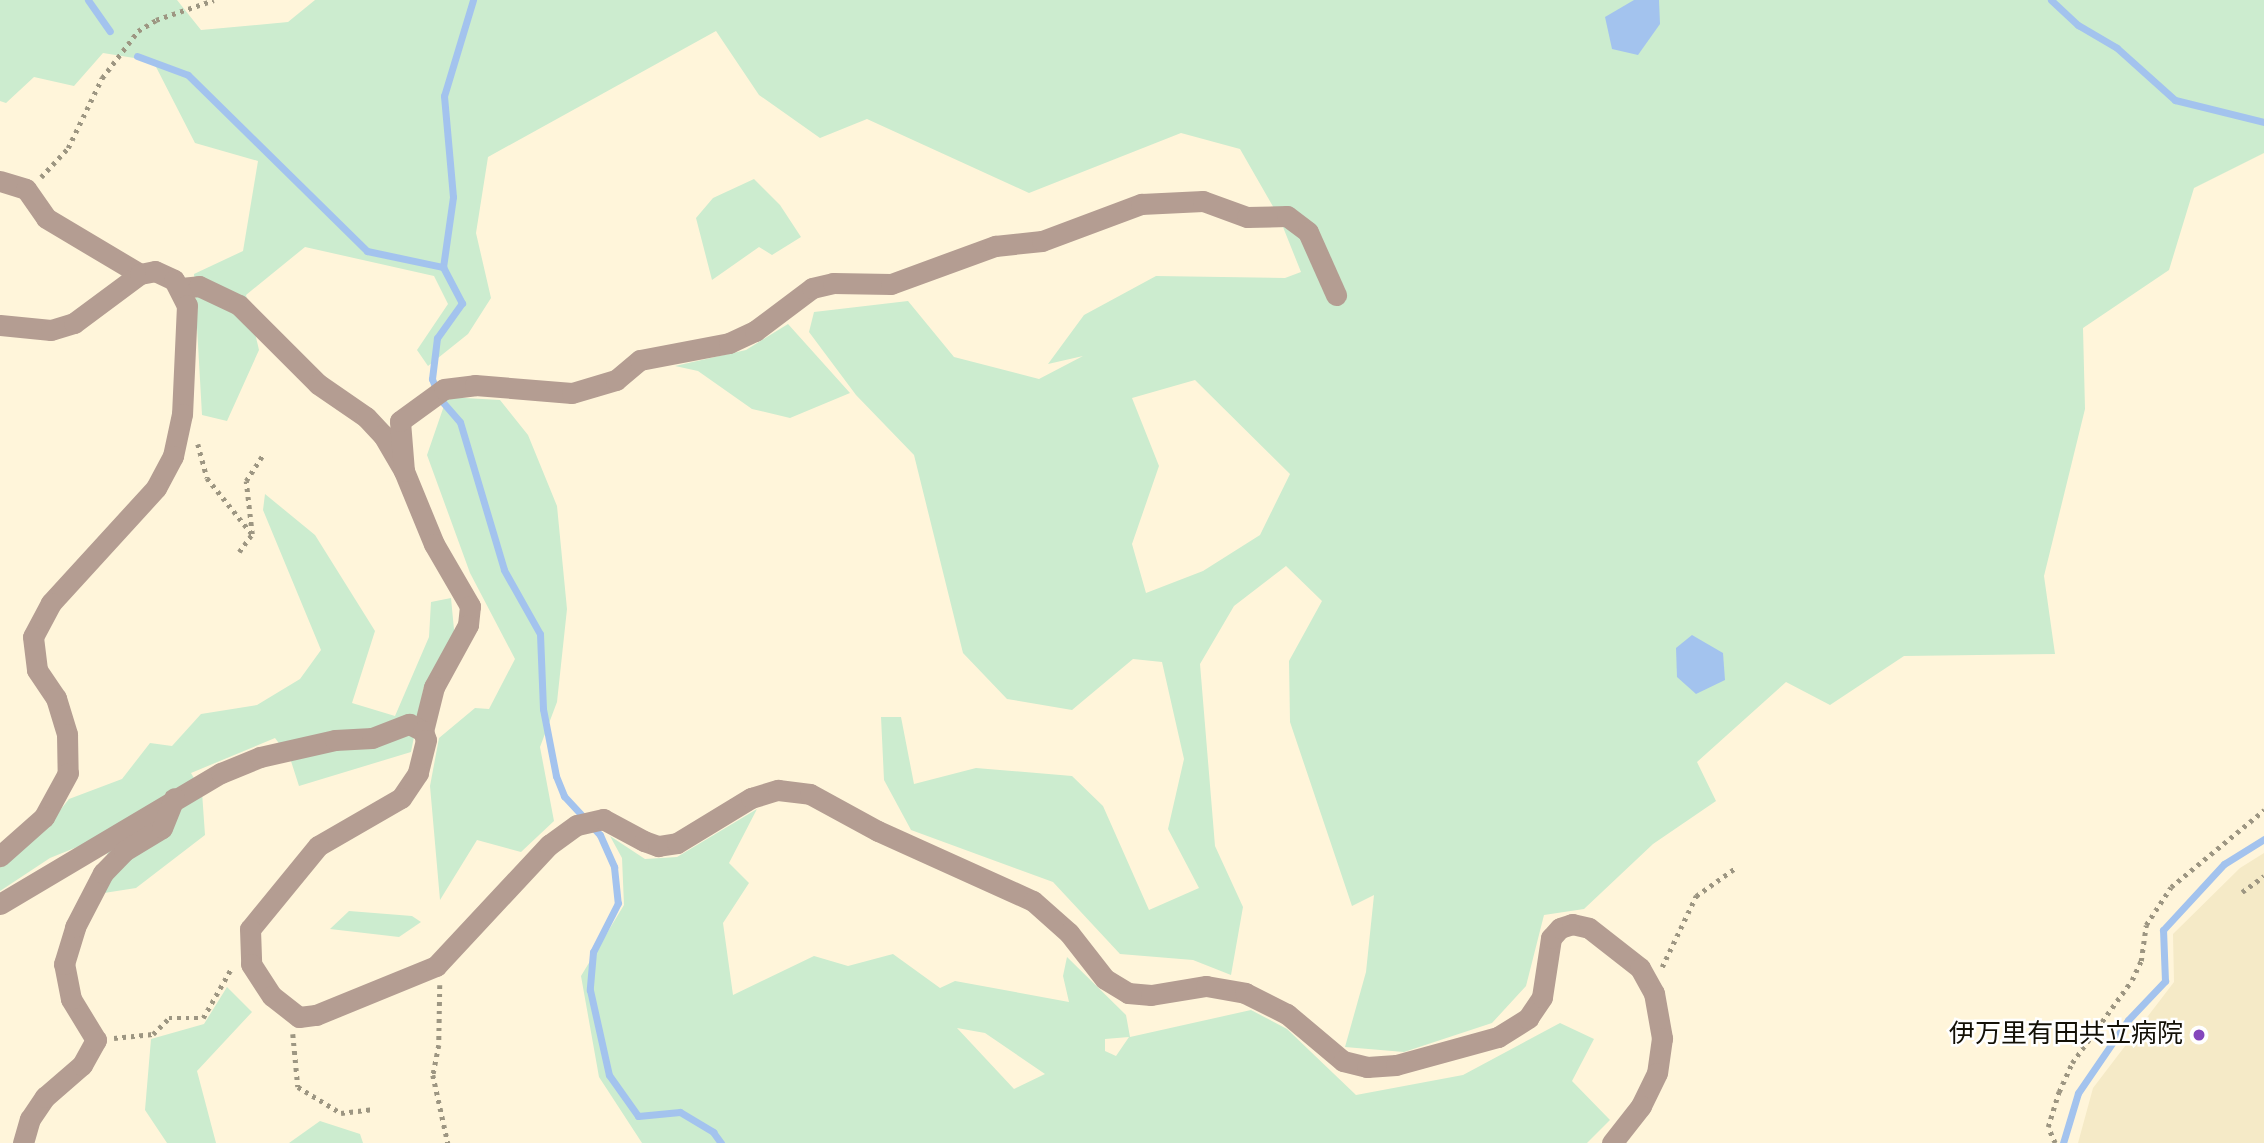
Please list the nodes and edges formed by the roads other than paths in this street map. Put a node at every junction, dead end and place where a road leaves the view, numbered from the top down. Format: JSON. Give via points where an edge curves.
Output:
{"nodes":[{"id":1,"x":0,"y":181,"type":"edge"},
{"id":2,"x":140,"y":274,"type":"junction"},
{"id":3,"x":181,"y":288,"type":"junction"},
{"id":4,"x":1336,"y":295,"type":"dead end"},
{"id":5,"x":0,"y":325,"type":"edge"},
{"id":6,"x":404,"y":471,"type":"junction"},
{"id":7,"x":423,"y":731,"type":"junction"},
{"id":8,"x":174,"y":798,"type":"junction"},
{"id":9,"x":0,"y":856,"type":"edge"},
{"id":10,"x":0,"y":904,"type":"edge"},
{"id":11,"x":23,"y":1143,"type":"edge"},
{"id":12,"x":1612,"y":1143,"type":"edge"}],
"edges":[{"from":1,"to":2,"type":"street","via":[[26,189],[46,218]]},
{"from":2,"to":3,"type":"street","via":[[155,271]]},
{"from":2,"to":5,"type":"street","via":[[74,323],[51,330]]},
{"from":3,"to":6,"type":"street","via":[[199,286],[239,305],[318,384],[366,417],[383,435]]},
{"from":3,"to":9,"type":"street","via":[[187,304],[182,414],[173,456],[156,488],[51,603],[33,637],[37,670],[56,698],[67,734],[68,773],[44,817]]},
{"from":4,"to":6,"type":"street","via":[[1308,232],[1287,216],[1247,217],[1203,201],[1141,204],[1042,241],[995,246],[891,284],[833,283],[812,288],[755,331],[729,343],[640,360],[615,380],[572,393],[475,386],[444,389],[400,421]]},
{"from":6,"to":7,"type":"street","via":[[434,544],[470,606],[468,625],[434,687]]},
{"from":7,"to":8,"type":"street","via":[[409,724],[372,738],[335,740],[260,757]]},
{"from":7,"to":12,"type":"street","via":[[426,740],[418,773],[401,798],[318,846],[250,929],[248,952],[272,996],[299,1017],[316,1015],[436,967],[549,845],[577,825],[603,819],[658,846],[677,843],[751,798],[778,790],[810,794],[878,831],[1033,901],[1069,933],[1105,979],[1128,993],[1151,995],[1206,985],[1245,993],[1287,1014],[1343,1061],[1367,1067],[1396,1065],[1498,1037],[1528,1018],[1542,997],[1551,938],[1572,924],[1589,928],[1640,968],[1654,993],[1662,1038],[1657,1073],[1641,1105]]},
{"from":8,"to":10,"type":"street"},
{"from":8,"to":11,"type":"street","via":[[162,828],[124,851],[103,873],[75,927],[64,964],[71,999],[96,1040],[82,1065],[45,1097],[30,1118]]}]}
